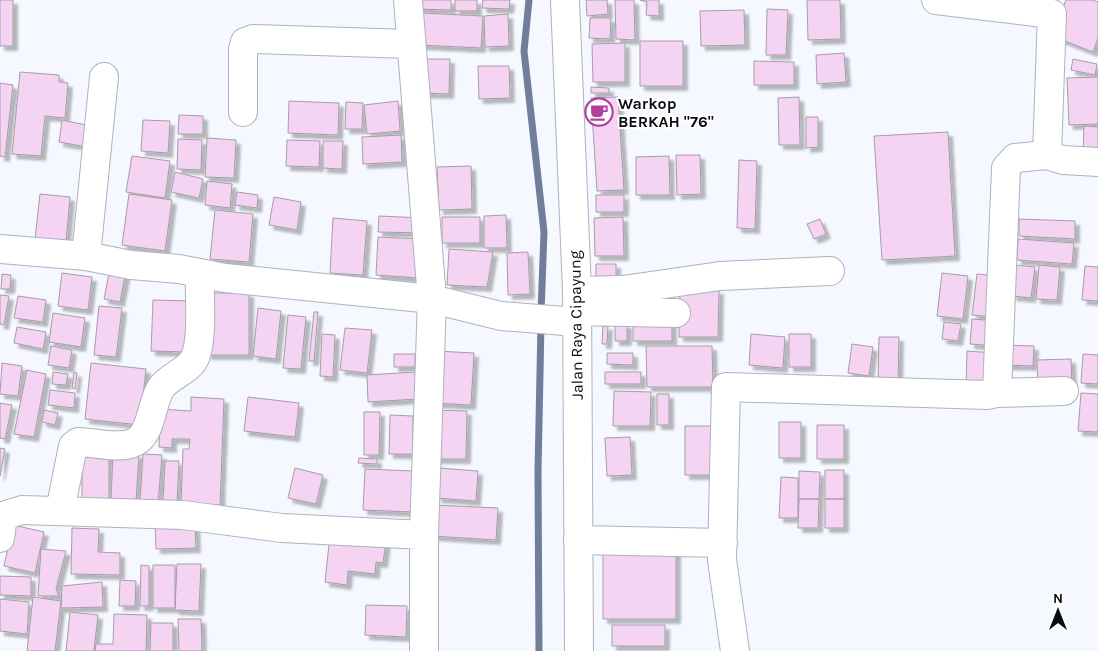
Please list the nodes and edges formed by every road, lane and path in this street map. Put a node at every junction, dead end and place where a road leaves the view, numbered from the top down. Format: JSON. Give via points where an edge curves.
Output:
{"nodes":[{"id":1,"x":408,"y":0,"type":"edge"},
{"id":2,"x":564,"y":0,"type":"edge"},
{"id":3,"x":936,"y":0,"type":"edge"},
{"id":4,"x":1056,"y":7,"type":"edge"},
{"id":5,"x":410,"y":44,"type":"junction"},
{"id":6,"x":104,"y":77,"type":"dead end"},
{"id":7,"x":243,"y":112,"type":"dead end"},
{"id":8,"x":1047,"y":155,"type":"junction"},
{"id":9,"x":1098,"y":162,"type":"edge"},
{"id":10,"x":0,"y":249,"type":"edge"},
{"id":11,"x":86,"y":256,"type":"junction"},
{"id":12,"x":830,"y":271,"type":"dead end"},
{"id":13,"x":200,"y":274,"type":"junction"},
{"id":14,"x":432,"y":299,"type":"junction"},
{"id":15,"x":573,"y":311,"type":"junction"},
{"id":16,"x":676,"y":313,"type":"dead end"},
{"id":17,"x":1064,"y":391,"type":"dead end"},
{"id":18,"x":997,"y":393,"type":"junction"},
{"id":19,"x":60,"y":511,"type":"junction"},
{"id":20,"x":424,"y":535,"type":"junction"},
{"id":21,"x":0,"y":538,"type":"edge"},
{"id":22,"x":578,"y":540,"type":"junction"},
{"id":23,"x":723,"y":543,"type":"junction"},
{"id":24,"x":424,"y":651,"type":"edge"},
{"id":25,"x":579,"y":651,"type":"edge"},
{"id":26,"x":735,"y":651,"type":"edge"}],
"edges":[{"from":1,"to":5,"type":"street"},
{"from":2,"to":15,"type":"street","name":"Jalan Raya Cipayung"},
{"from":3,"to":4,"type":"street"},
{"from":4,"to":8,"type":"street"},
{"from":5,"to":7,"type":"street","via":[[253,39],[246,42],[243,49]]},
{"from":5,"to":14,"type":"street"},
{"from":6,"to":11,"type":"street"},
{"from":8,"to":9,"type":"street","via":[[1063,160]]},
{"from":8,"to":18,"type":"street","via":[[1015,158],[1006,168]]},
{"from":10,"to":11,"type":"street"},
{"from":11,"to":13,"type":"street"},
{"from":12,"to":15,"type":"street","via":[[720,276],[623,290]]},
{"from":13,"to":14,"type":"street"},
{"from":13,"to":19,"type":"street","via":[[196,357],[160,388],[144,432],[136,442],[125,445],[78,442],[73,446]]},
{"from":14,"to":15,"type":"street","via":[[501,316]]},
{"from":14,"to":20,"type":"street"},
{"from":15,"to":16,"type":"street"},
{"from":15,"to":22,"type":"street","name":"Jalan Raya Cipayung"},
{"from":17,"to":18,"type":"street"},
{"from":18,"to":23,"type":"street","via":[[726,387]]},
{"from":19,"to":20,"type":"street","via":[[182,515],[282,528]]},
{"from":19,"to":21,"type":"street","via":[[22,510],[4,516]]},
{"from":20,"to":24,"type":"street"},
{"from":22,"to":23,"type":"street"},
{"from":22,"to":25,"type":"street","name":"Jalan Raya Cipayung"},
{"from":23,"to":26,"type":"street","via":[[722,560]]}]}
